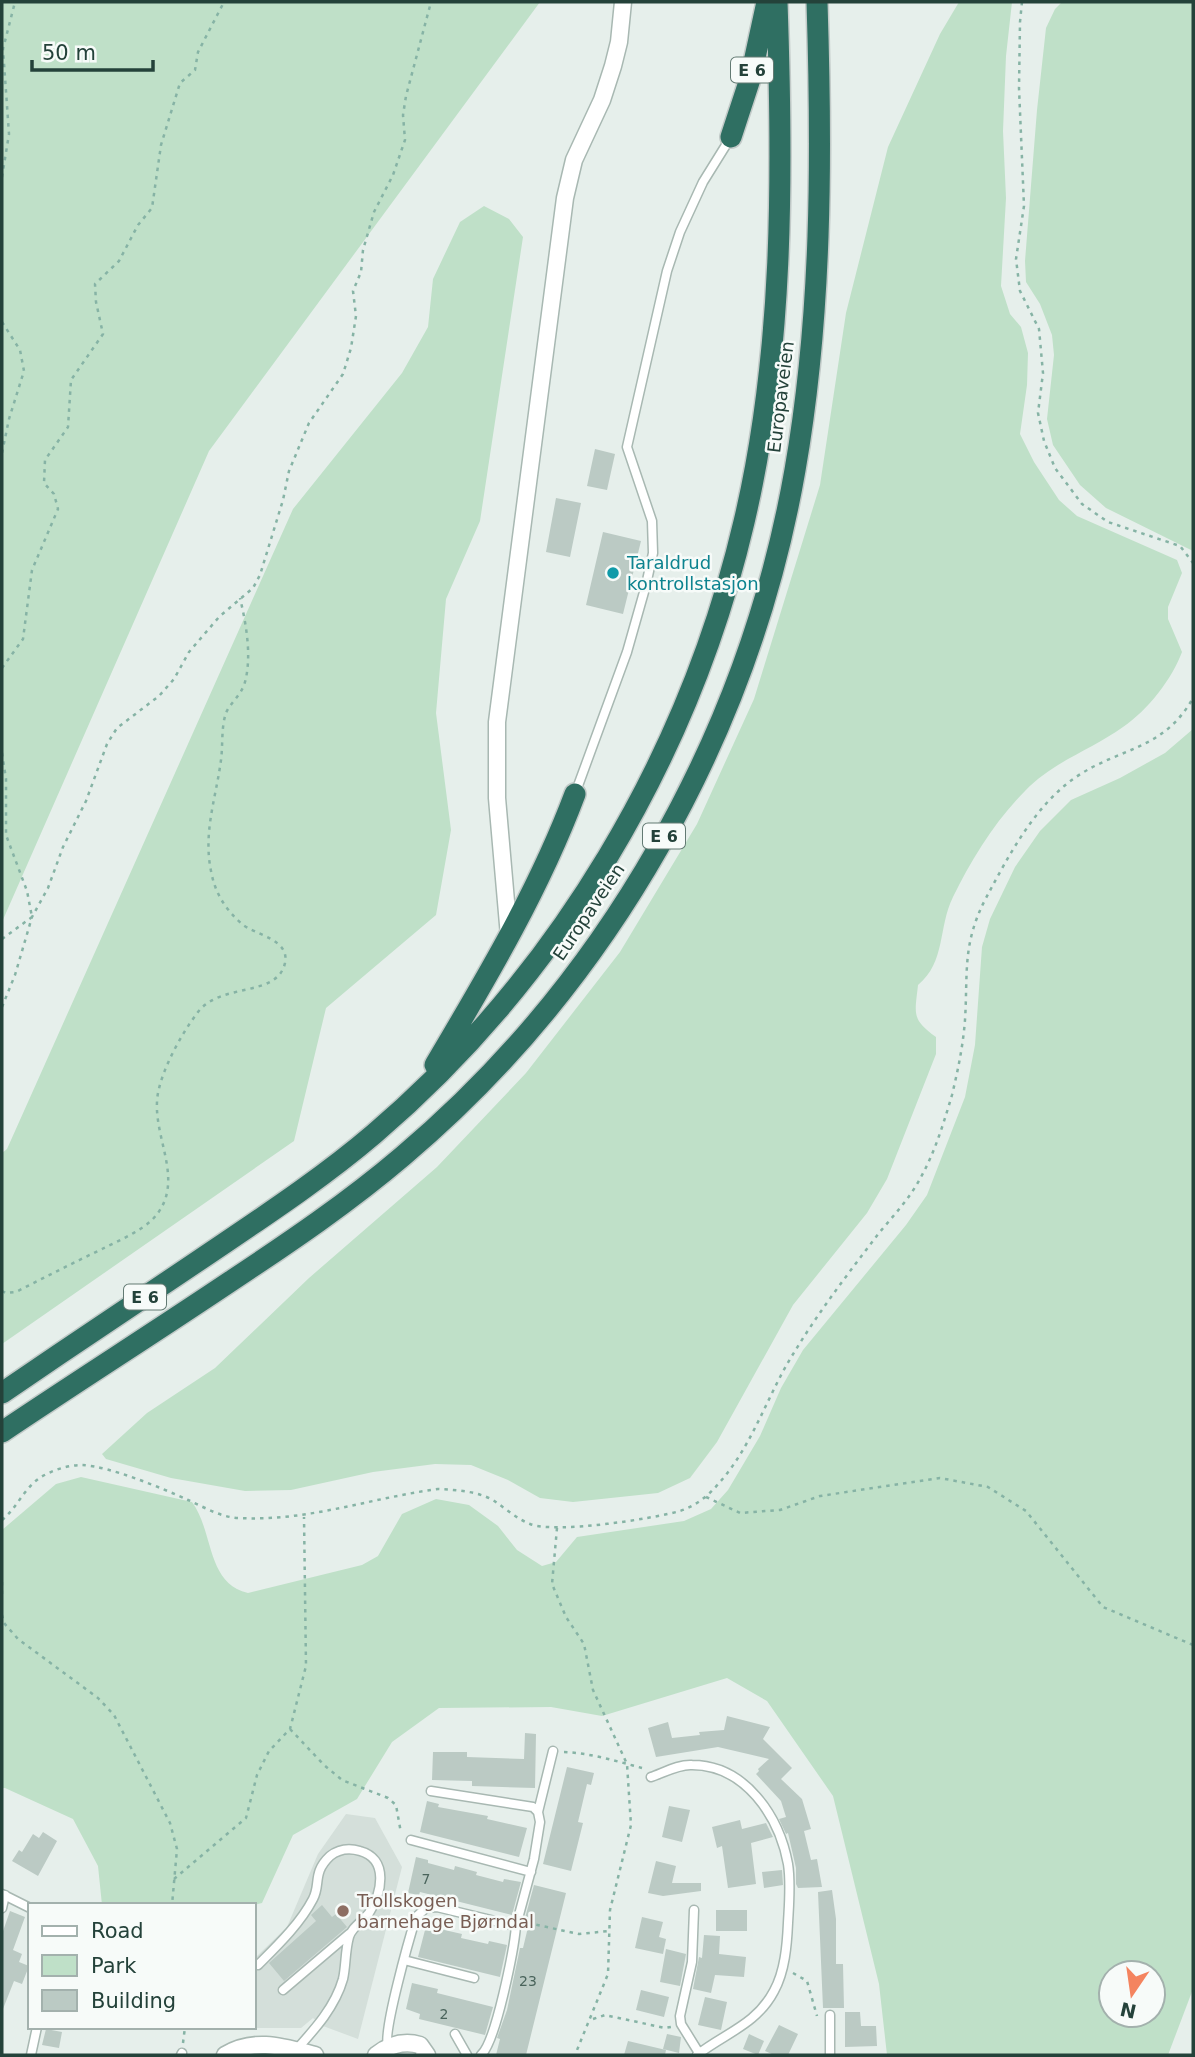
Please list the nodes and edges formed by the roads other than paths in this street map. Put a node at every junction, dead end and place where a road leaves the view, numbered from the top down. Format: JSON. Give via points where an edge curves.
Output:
{"nodes":[{"id":1,"x":623,"y":2,"type":"edge"},
{"id":2,"x":767,"y":2,"type":"edge"},
{"id":3,"x":777,"y":2,"type":"edge"},
{"id":4,"x":817,"y":2,"type":"edge"},
{"id":5,"x":731,"y":137,"type":"joint"},
{"id":6,"x":575,"y":794,"type":"joint"},
{"id":7,"x":509,"y":940,"type":"junction"},
{"id":8,"x":421,"y":1090,"type":"junction"},
{"id":9,"x":2,"y":1393,"type":"edge"},
{"id":10,"x":2,"y":1432,"type":"edge"},
{"id":11,"x":553,"y":1751,"type":"road end"},
{"id":12,"x":651,"y":1777,"type":"road end"},
{"id":13,"x":431,"y":1791,"type":"dead end"},
{"id":14,"x":538,"y":1812,"type":"junction"},
{"id":15,"x":411,"y":1840,"type":"road end"},
{"id":16,"x":531,"y":1872,"type":"junction"},
{"id":17,"x":3,"y":1894,"type":"edge"},
{"id":18,"x":28,"y":1907,"type":"edge"},
{"id":19,"x":2,"y":1908,"type":"edge"},
{"id":20,"x":694,"y":1910,"type":"dead end"},
{"id":21,"x":517,"y":1923,"type":"junction"},
{"id":22,"x":349,"y":1934,"type":"junction"},
{"id":23,"x":404,"y":1960,"type":"junction"},
{"id":24,"x":258,"y":1965,"type":"dead end"},
{"id":25,"x":474,"y":1978,"type":"dead end"},
{"id":26,"x":283,"y":1990,"type":"dead end"},
{"id":27,"x":830,"y":2015,"type":"dead end"},
{"id":28,"x":37,"y":2029,"type":"edge"},
{"id":29,"x":455,"y":2034,"type":"dead end"},
{"id":30,"x":296,"y":2050,"type":"junction"},
{"id":31,"x":382,"y":2051,"type":"edge"},
{"id":32,"x":698,"y":2054,"type":"edge"},
{"id":33,"x":31,"y":2055,"type":"edge"},
{"id":34,"x":225,"y":2055,"type":"edge"},
{"id":35,"x":315,"y":2055,"type":"edge"},
{"id":36,"x":427,"y":2055,"type":"edge"},
{"id":37,"x":467,"y":2055,"type":"edge"},
{"id":38,"x":481,"y":2055,"type":"edge"},
{"id":39,"x":830,"y":2055,"type":"edge"}],
"edges":[{"from":1,"to":7,"type":"street","via":[[614,66],[574,160],[565,198],[506,644],[496,769]]},
{"from":2,"to":5,"type":"highway","number":"E 6","via":[[751,76]]},
{"from":3,"to":8,"type":"highway","name":"Europaveien","number":"E 6","via":[[780,94],[772,339],[747,507],[715,623],[695,682],[645,792],[580,902],[520,984]]},
{"from":4,"to":10,"type":"highway","name":"Europaveien","number":"E 6","via":[[816,279],[795,471],[768,584],[731,695],[698,772],[643,873],[616,918],[542,1016],[488,1076],[402,1157],[303,1233]]},
{"from":5,"to":6,"type":"lane","via":[[680,232],[657,315],[627,447],[652,521],[653,553],[627,652]]},
{"from":6,"to":7,"type":"highway","number":"E 6"},
{"from":7,"to":8,"type":"highway","number":"E 6"},
{"from":8,"to":9,"type":"highway","name":"Europaveien","number":"E 6","via":[[376,1132],[288,1199]]},
{"from":11,"to":14,"type":"lane"},
{"from":12,"to":32,"type":"lane","via":[[688,1764],[741,1780],[768,1811],[788,1864],[788,1941],[774,1992],[752,2019]]},
{"from":13,"to":14,"type":"lane","via":[[524,1805]]},
{"from":14,"to":16,"type":"lane"},
{"from":15,"to":16,"type":"lane"},
{"from":16,"to":21,"type":"lane"},
{"from":17,"to":18,"type":"lane"},
{"from":17,"to":19,"type":"lane"},
{"from":20,"to":32,"type":"lane","via":[[692,1962],[680,2016]]},
{"from":21,"to":23,"type":"lane","via":[[426,1908],[416,1917]]},
{"from":21,"to":38,"type":"lane","via":[[489,2046]]},
{"from":22,"to":24,"type":"lane","via":[[368,1914],[381,1875],[371,1855],[353,1849],[331,1856],[316,1876],[314,1898]]},
{"from":22,"to":26,"type":"lane"},
{"from":22,"to":30,"type":"lane","via":[[339,1992]]},
{"from":23,"to":25,"type":"lane"},
{"from":23,"to":31,"type":"lane"},
{"from":27,"to":39,"type":"lane"},
{"from":28,"to":33,"type":"lane"},
{"from":29,"to":37,"type":"lane"},
{"from":30,"to":34,"type":"street","via":[[256,2044]]},
{"from":30,"to":35,"type":"street"},
{"from":31,"to":36,"type":"street","via":[[412,2042]]}]}
